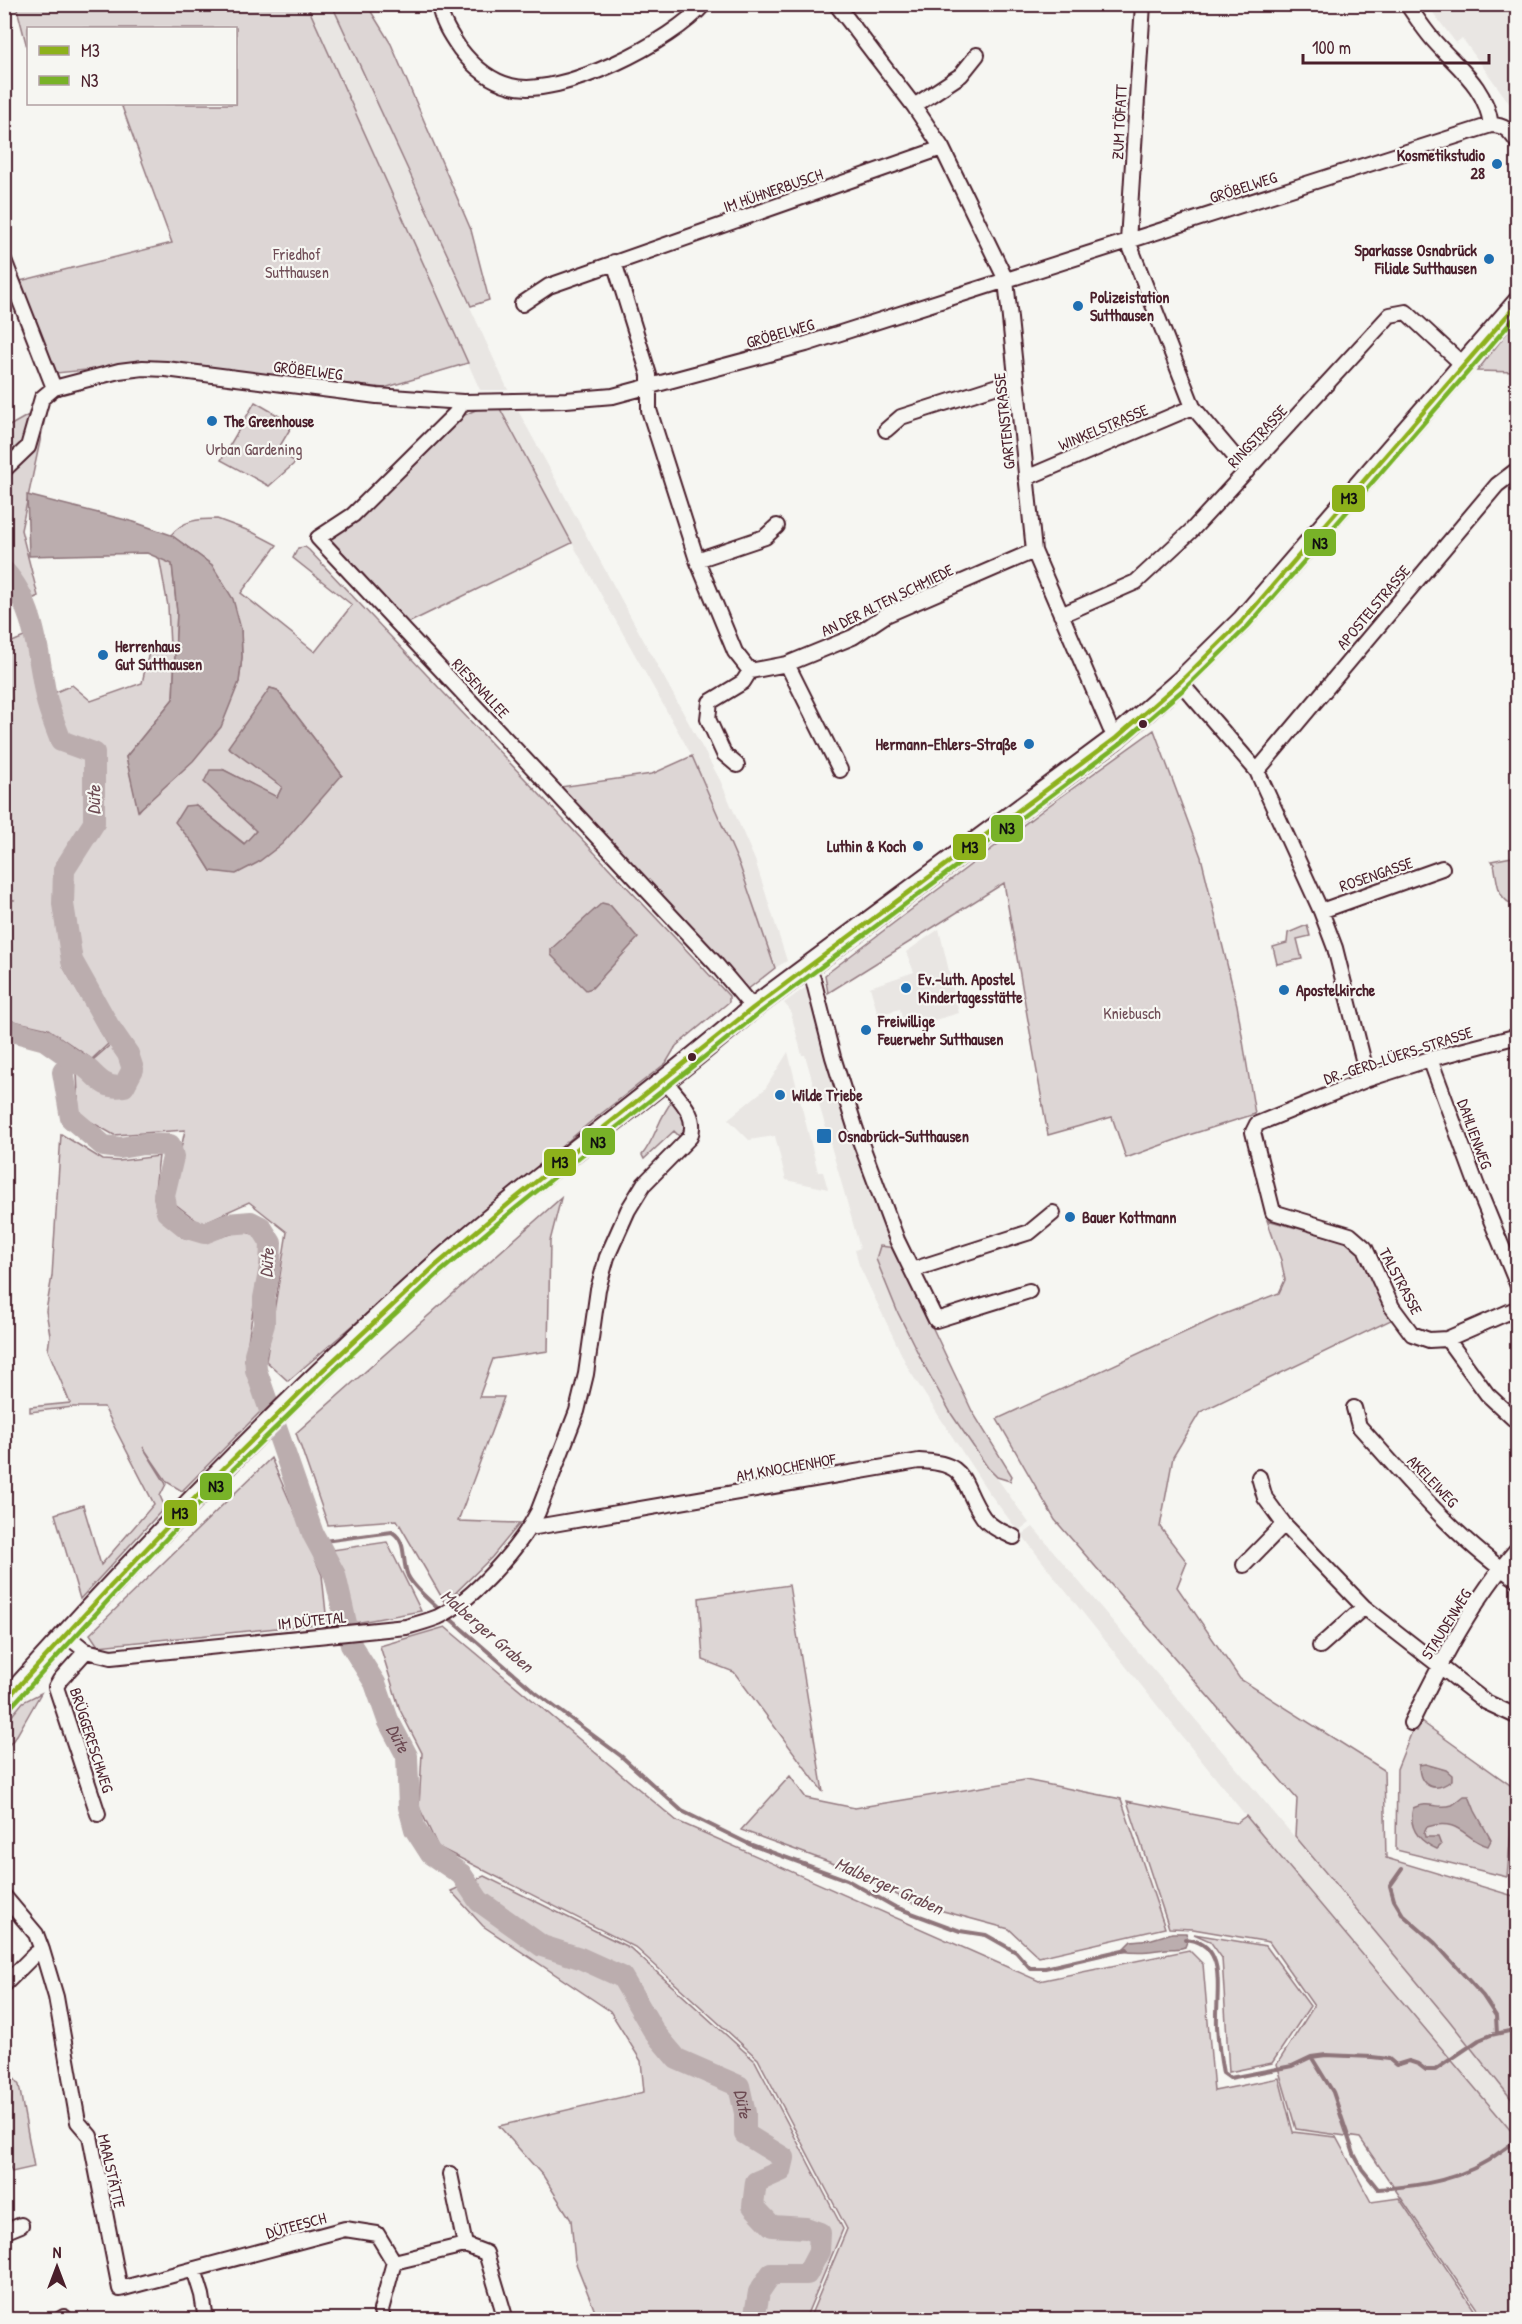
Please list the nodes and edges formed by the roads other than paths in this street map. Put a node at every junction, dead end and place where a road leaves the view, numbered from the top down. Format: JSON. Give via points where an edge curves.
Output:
{"nodes":[{"id":1,"x":439,"y":4,"type":"edge"},
{"id":2,"x":704,"y":4,"type":"edge"},
{"id":3,"x":836,"y":4,"type":"edge"},
{"id":4,"x":1143,"y":4,"type":"edge"},
{"id":5,"x":1407,"y":4,"type":"edge"},
{"id":6,"x":977,"y":55,"type":"dead end"},
{"id":7,"x":914,"y":106,"type":"junction"},
{"id":8,"x":1491,"y":125,"type":"junction"},
{"id":9,"x":1518,"y":143,"type":"edge"},
{"id":10,"x":942,"y":148,"type":"junction"},
{"id":11,"x":1128,"y":241,"type":"junction"},
{"id":12,"x":4,"y":260,"type":"edge"},
{"id":13,"x":614,"y":262,"type":"junction"},
{"id":14,"x":1006,"y":280,"type":"junction"},
{"id":15,"x":1518,"y":302,"type":"edge"},
{"id":16,"x":522,"y":304,"type":"dead end"},
{"id":17,"x":1462,"y":364,"type":"junction"},
{"id":18,"x":1016,"y":380,"type":"junction"},
{"id":19,"x":54,"y":388,"type":"junction"},
{"id":20,"x":649,"y":388,"type":"junction"},
{"id":21,"x":463,"y":402,"type":"junction"},
{"id":22,"x":1192,"y":407,"type":"junction"},
{"id":23,"x":886,"y":430,"type":"dead end"},
{"id":24,"x":1518,"y":469,"type":"edge"},
{"id":25,"x":4,"y":470,"type":"edge"},
{"id":26,"x":1247,"y":471,"type":"junction"},
{"id":27,"x":1026,"y":478,"type":"junction"},
{"id":28,"x":777,"y":525,"type":"dead end"},
{"id":29,"x":1034,"y":551,"type":"junction"},
{"id":30,"x":697,"y":560,"type":"junction"},
{"id":31,"x":1061,"y":615,"type":"junction"},
{"id":32,"x":788,"y":664,"type":"junction"},
{"id":33,"x":750,"y":671,"type":"junction"},
{"id":34,"x":1180,"y":682,"type":"junction"},
{"id":35,"x":1116,"y":738,"type":"junction"},
{"id":36,"x":737,"y":765,"type":"dead end"},
{"id":37,"x":840,"y":770,"type":"dead end"},
{"id":38,"x":1257,"y":771,"type":"junction"},
{"id":39,"x":1442,"y":868,"type":"dead end"},
{"id":40,"x":1322,"y":911,"type":"junction"},
{"id":41,"x":806,"y":968,"type":"junction"},
{"id":42,"x":753,"y":1008,"type":"junction"},
{"id":43,"x":1518,"y":1036,"type":"edge"},
{"id":44,"x":1430,"y":1059,"type":"junction"},
{"id":45,"x":1368,"y":1079,"type":"junction"},
{"id":46,"x":665,"y":1081,"type":"junction"},
{"id":47,"x":1257,"y":1124,"type":"joint"},
{"id":48,"x":1053,"y":1213,"type":"dead end"},
{"id":49,"x":912,"y":1270,"type":"junction"},
{"id":50,"x":1518,"y":1286,"type":"edge"},
{"id":51,"x":1029,"y":1291,"type":"dead end"},
{"id":52,"x":1518,"y":1308,"type":"edge"},
{"id":53,"x":1447,"y":1339,"type":"junction"},
{"id":54,"x":1354,"y":1408,"type":"dead end"},
{"id":55,"x":1518,"y":1423,"type":"edge"},
{"id":56,"x":1259,"y":1477,"type":"dead end"},
{"id":57,"x":1284,"y":1524,"type":"junction"},
{"id":58,"x":530,"y":1528,"type":"junction"},
{"id":59,"x":1014,"y":1537,"type":"dead end"},
{"id":60,"x":1518,"y":1548,"type":"edge"},
{"id":61,"x":1244,"y":1565,"type":"dead end"},
{"id":62,"x":1499,"y":1569,"type":"junction"},
{"id":63,"x":1518,"y":1580,"type":"edge"},
{"id":64,"x":1364,"y":1607,"type":"junction"},
{"id":65,"x":66,"y":1635,"type":"junction"},
{"id":66,"x":1320,"y":1646,"type":"dead end"},
{"id":67,"x":86,"y":1652,"type":"junction"},
{"id":68,"x":1438,"y":1667,"type":"junction"},
{"id":69,"x":4,"y":1703,"type":"edge"},
{"id":70,"x":1518,"y":1717,"type":"edge"},
{"id":71,"x":1411,"y":1723,"type":"dead end"},
{"id":72,"x":98,"y":1814,"type":"dead end"},
{"id":73,"x":4,"y":1896,"type":"edge"},
{"id":74,"x":42,"y":1950,"type":"junction"},
{"id":75,"x":4,"y":1984,"type":"edge"},
{"id":76,"x":450,"y":2174,"type":"dead end"},
{"id":77,"x":21,"y":2225,"type":"dead end"},
{"id":78,"x":4,"y":2232,"type":"edge"},
{"id":79,"x":465,"y":2245,"type":"junction"},
{"id":80,"x":394,"y":2262,"type":"junction"},
{"id":81,"x":194,"y":2269,"type":"junction"},
{"id":82,"x":206,"y":2319,"type":"edge"},
{"id":83,"x":383,"y":2319,"type":"edge"},
{"id":84,"x":506,"y":2319,"type":"edge"}],
"edges":[{"from":1,"to":2,"type":"street","via":[[452,38],[470,62],[512,86],[538,87],[561,84],[617,62],[660,39]]},
{"from":3,"to":7,"type":"street","name":"GARTENSTRASSE"},
{"from":4,"to":11,"type":"street","name":"ZUM TÖFATT"},
{"from":5,"to":8,"type":"street","via":[[1485,98]]},
{"from":6,"to":7,"type":"street","via":[[961,75]]},
{"from":7,"to":10,"type":"street","name":"GARTENSTRASSE"},
{"from":8,"to":9,"type":"street","via":[[1507,129]]},
{"from":8,"to":11,"type":"street","name":"GRÖBELWEG"},
{"from":10,"to":13,"type":"street","name":"IM HÜHNERBUSCH"},
{"from":10,"to":14,"type":"street","name":"GARTENSTRASSE"},
{"from":11,"to":14,"type":"street","name":"GRÖBELWEG"},
{"from":11,"to":22,"type":"street"},
{"from":12,"to":19,"type":"street"},
{"from":13,"to":16,"type":"street","name":"IM HÜHNERBUSCH","via":[[549,286]]},
{"from":13,"to":20,"type":"street","via":[[649,375]]},
{"from":14,"to":18,"type":"street","name":"GARTENSTRASSE"},
{"from":14,"to":20,"type":"street","name":"GRÖBELWEG","via":[[806,344]]},
{"from":15,"to":17,"type":"street"},
{"from":17,"to":26,"type":"street","name":"RINGSTRASSE","via":[[1406,312],[1390,315]]},
{"from":17,"to":34,"type":"street","via":[[1242,621]]},
{"from":18,"to":23,"type":"street","via":[[901,417]]},
{"from":18,"to":27,"type":"street","name":"GARTENSTRASSE"},
{"from":19,"to":21,"type":"street","name":"GRÖBELWEG","via":[[143,368],[377,396]]},
{"from":19,"to":25,"type":"street","via":[[42,399],[28,447]]},
{"from":20,"to":21,"type":"street","name":"GRÖBELWEG","via":[[592,399]]},
{"from":20,"to":30,"type":"street","via":[[649,410]]},
{"from":21,"to":42,"type":"street","name":"RIESENALLEE","via":[[352,515],[318,538]]},
{"from":22,"to":26,"type":"street"},
{"from":22,"to":27,"type":"street","name":"WINKELSTRASSE"},
{"from":24,"to":38,"type":"street","name":"APOSTELSTRASSE","via":[[1497,485]]},
{"from":26,"to":31,"type":"street","name":"RINGSTRASSE","via":[[1136,582]]},
{"from":27,"to":29,"type":"street","name":"GARTENSTRASSE"},
{"from":28,"to":30,"type":"street","via":[[765,537]]},
{"from":29,"to":31,"type":"street","name":"GARTENSTRASSE"},
{"from":29,"to":32,"type":"street","name":"AN DER ALTEN SCHMIEDE","via":[[886,615],[853,637]]},
{"from":30,"to":33,"type":"street","via":[[735,652]]},
{"from":31,"to":35,"type":"street","name":"GARTENSTRASSE"},
{"from":32,"to":33,"type":"street","name":"AN DER ALTEN SCHMIEDE"},
{"from":32,"to":37,"type":"street"},
{"from":33,"to":36,"type":"street","via":[[743,682],[710,702],[708,718],[724,754]]},
{"from":34,"to":35,"type":"street"},
{"from":34,"to":38,"type":"street"},
{"from":35,"to":41,"type":"street"},
{"from":38,"to":40,"type":"street"},
{"from":39,"to":40,"type":"street","name":"ROSENGASSE"},
{"from":40,"to":45,"type":"street","via":[[1341,966]]},
{"from":41,"to":42,"type":"street"},
{"from":41,"to":49,"type":"street","via":[[813,979],[856,1130]]},
{"from":42,"to":46,"type":"street"},
{"from":43,"to":44,"type":"street","name":"DR.-GERD-LÜERS-STRASSE"},
{"from":44,"to":45,"type":"street","name":"DR.-GERD-LÜERS-STRASSE"},
{"from":44,"to":50,"type":"street","name":"DAHLIENWEG"},
{"from":45,"to":47,"type":"street","name":"DR.-GERD-LÜERS-STRASSE"},
{"from":46,"to":58,"type":"street","name":"IM DÜTETAL","via":[[689,1112],[693,1130],[644,1184],[607,1257],[577,1411]]},
{"from":46,"to":65,"type":"street","via":[[550,1169],[436,1266],[287,1406],[153,1540]]},
{"from":47,"to":53,"type":"street","name":"TALSTRASSE","via":[[1253,1132],[1273,1212],[1350,1235],[1365,1248],[1392,1307],[1412,1334],[1429,1340]]},
{"from":48,"to":49,"type":"street","via":[[1030,1232]]},
{"from":49,"to":51,"type":"street","via":[[936,1320]]},
{"from":52,"to":53,"type":"street","name":"TALSTRASSE"},
{"from":53,"to":55,"type":"street","via":[[1487,1394]]},
{"from":54,"to":62,"type":"street","name":"AKELEIWEG","via":[[1359,1426],[1375,1444],[1440,1514]]},
{"from":56,"to":57,"type":"street","via":[[1265,1498]]},
{"from":57,"to":61,"type":"street"},
{"from":57,"to":64,"type":"street"},
{"from":58,"to":59,"type":"street","name":"AM KNOCHENHOF","via":[[918,1461],[939,1462],[954,1468],[965,1480],[984,1518]]},
{"from":58,"to":67,"type":"street","name":"IM DÜTETAL","via":[[501,1564],[450,1609],[406,1627],[111,1657]]},
{"from":60,"to":62,"type":"street","name":"STAUDENWEG"},
{"from":62,"to":63,"type":"street","name":"AKELEIWEG"},
{"from":62,"to":68,"type":"street","name":"STAUDENWEG"},
{"from":64,"to":66,"type":"street"},
{"from":64,"to":68,"type":"street"},
{"from":65,"to":67,"type":"street"},
{"from":65,"to":69,"type":"street"},
{"from":67,"to":72,"type":"street","name":"BRÜGGERESCHWEG","via":[[56,1687]]},
{"from":68,"to":70,"type":"street","via":[[1486,1702]]},
{"from":68,"to":71,"type":"street","name":"STAUDENWEG"},
{"from":73,"to":74,"type":"street","name":"MAALSTÄTTE","via":[[36,1934]]},
{"from":74,"to":75,"type":"street"},
{"from":74,"to":81,"type":"street","name":"MAALSTÄTTE","via":[[56,1997],[78,2122],[90,2136],[120,2289]]},
{"from":76,"to":79,"type":"street"},
{"from":77,"to":78,"type":"street"},
{"from":79,"to":80,"type":"street"},
{"from":79,"to":84,"type":"street","via":[[486,2253]]},
{"from":80,"to":81,"type":"street","name":"DÜTEESCH","via":[[377,2235],[345,2229]]},
{"from":80,"to":83,"type":"street","via":[[381,2310]]},
{"from":81,"to":82,"type":"street"}]}
